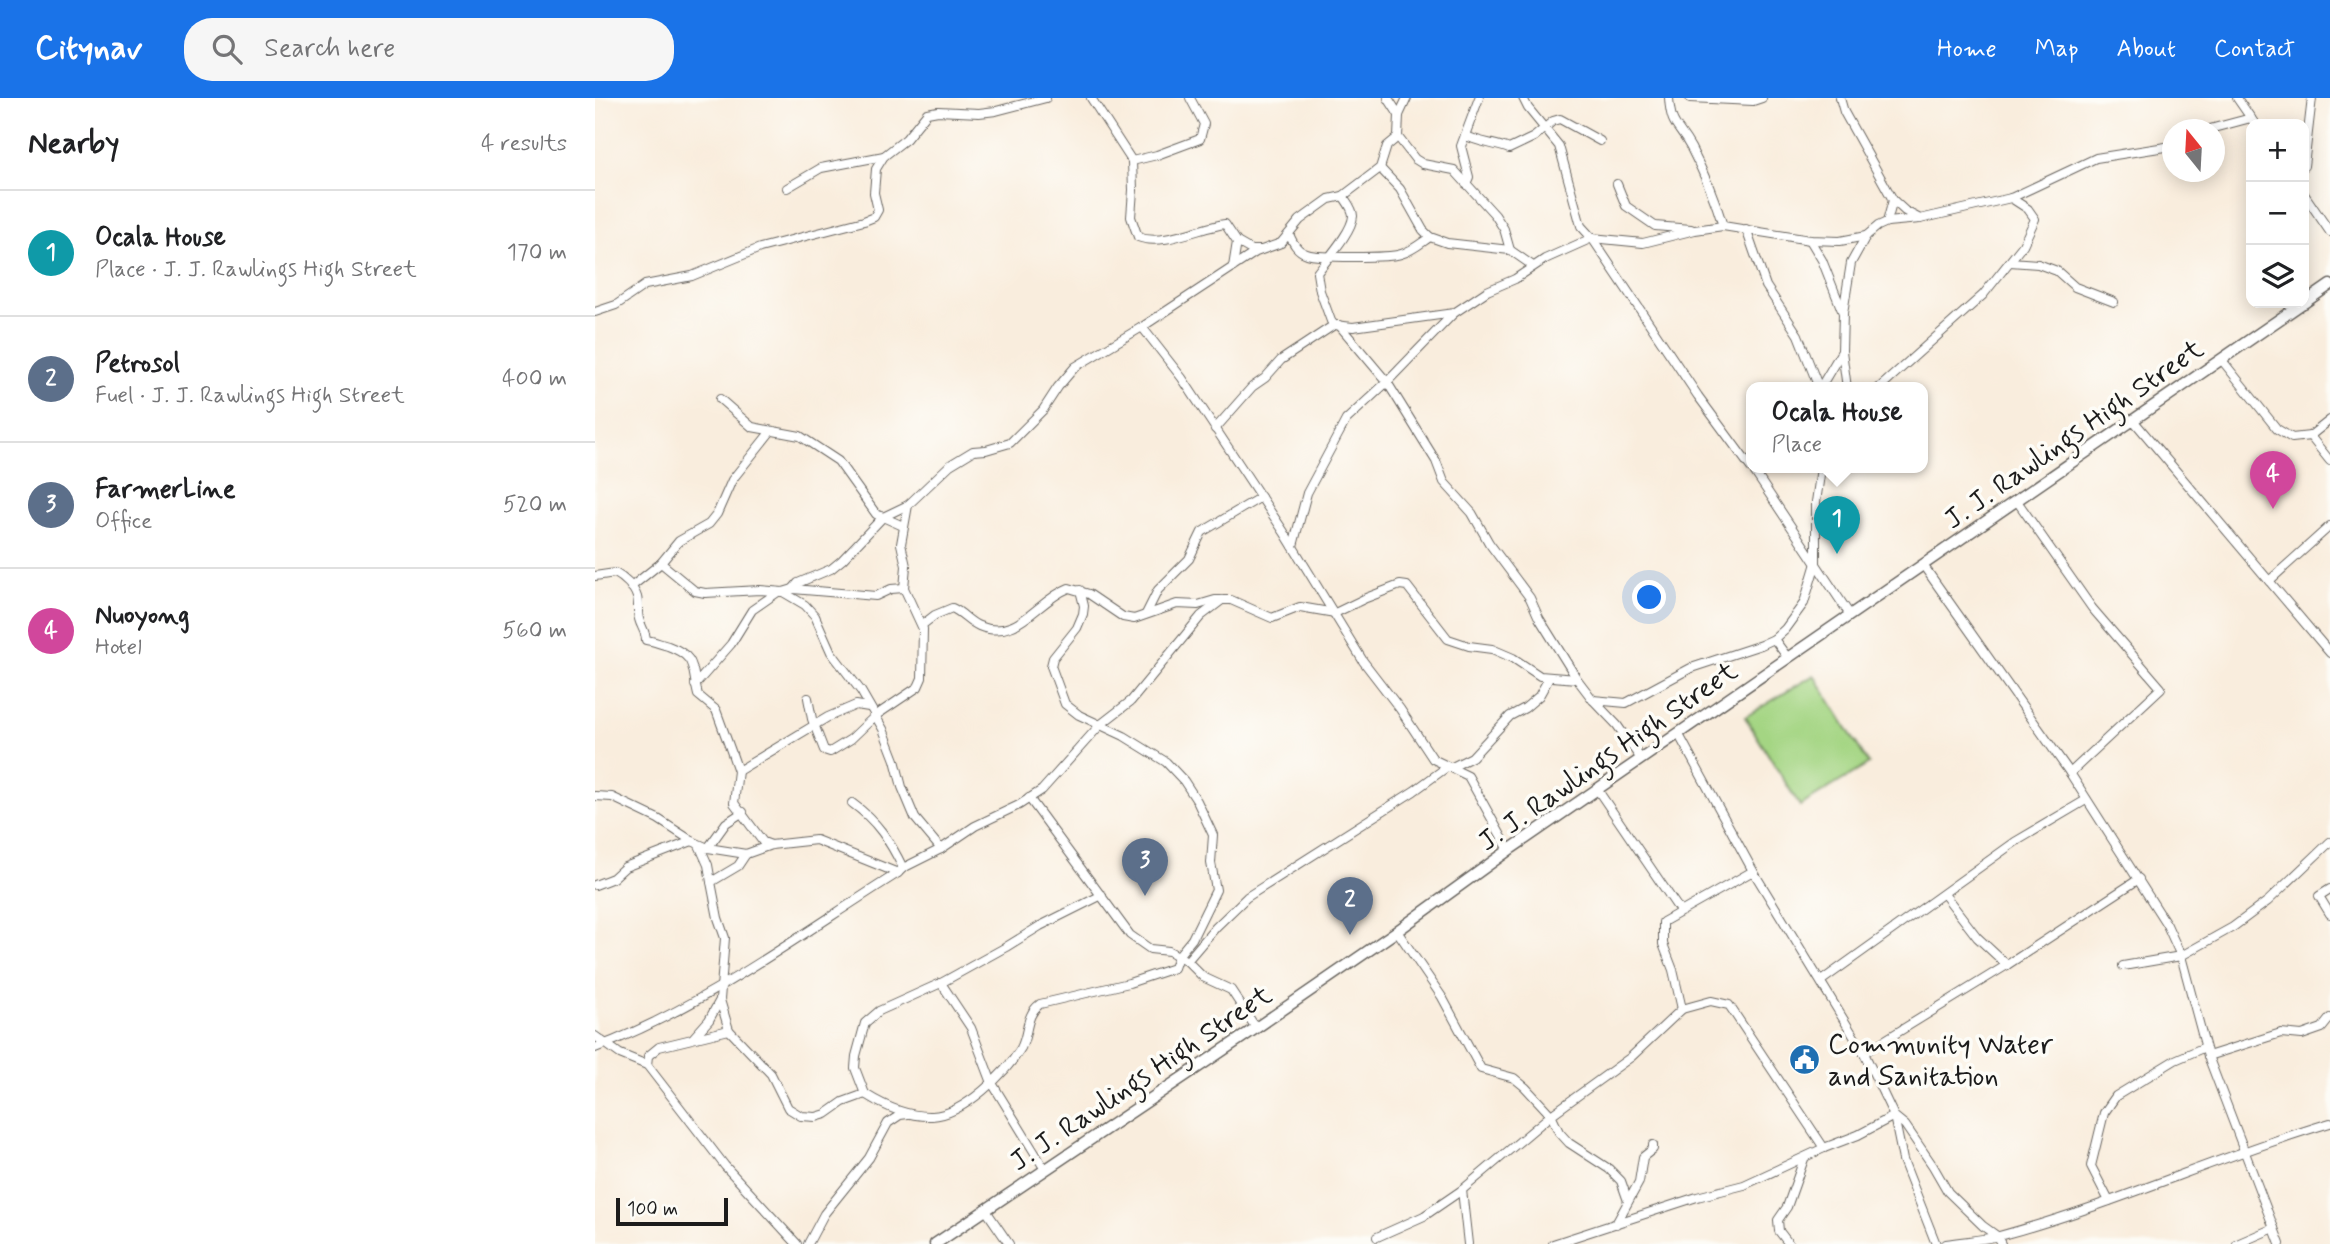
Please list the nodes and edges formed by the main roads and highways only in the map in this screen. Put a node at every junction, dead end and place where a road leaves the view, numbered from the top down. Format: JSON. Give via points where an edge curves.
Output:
{"nodes":[{"id":1,"x":2330,"y":285,"type":"edge"},
{"id":2,"x":2309,"y":300,"type":"edge"},
{"id":3,"x":2297,"y":308,"type":"edge"},
{"id":4,"x":935,"y":1244,"type":"edge"}],
"edges":[{"from":1,"to":2,"type":"main road","name":"J. J. Rawlings High Street"},
{"from":3,"to":4,"type":"main road","name":"J. J. Rawlings High Street","via":[[1256,1028]]}]}
